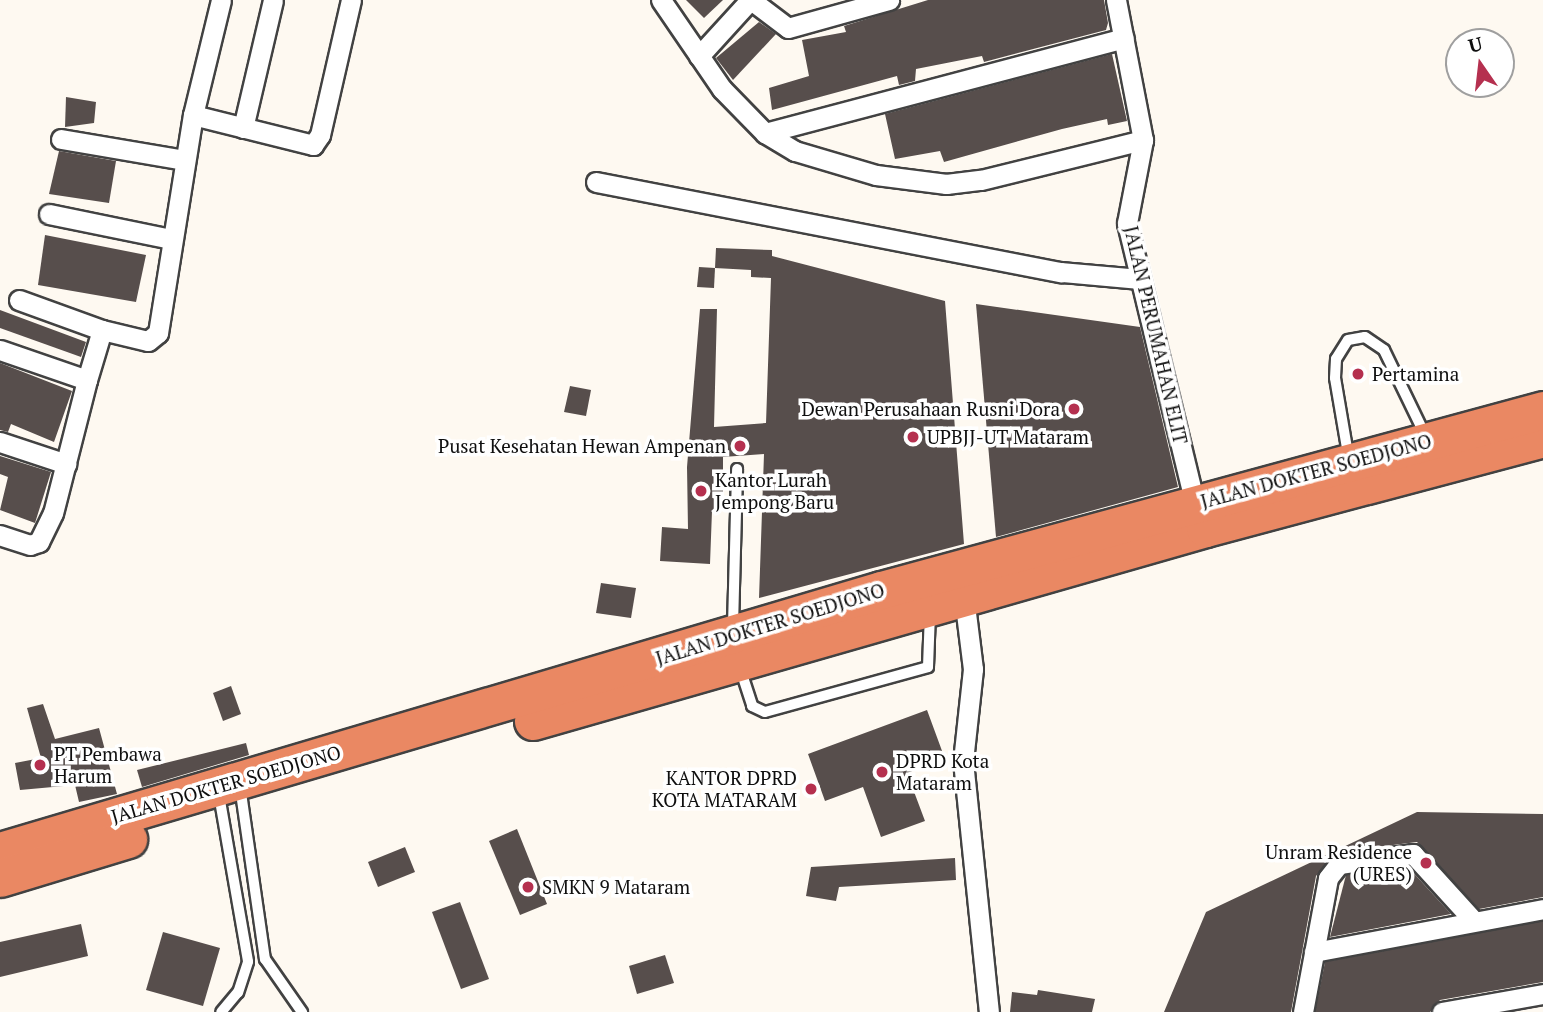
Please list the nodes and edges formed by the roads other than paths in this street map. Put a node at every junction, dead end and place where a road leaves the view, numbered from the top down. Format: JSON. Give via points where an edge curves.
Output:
{"nodes":[{"id":1,"x":221,"y":0,"type":"edge"},
{"id":2,"x":273,"y":0,"type":"edge"},
{"id":3,"x":351,"y":0,"type":"edge"},
{"id":4,"x":661,"y":0,"type":"edge"},
{"id":5,"x":750,"y":0,"type":"edge"},
{"id":6,"x":889,"y":0,"type":"edge"},
{"id":7,"x":1116,"y":0,"type":"edge"},
{"id":8,"x":1124,"y":38,"type":"junction"},
{"id":9,"x":699,"y":56,"type":"junction"},
{"id":10,"x":193,"y":114,"type":"junction"},
{"id":11,"x":243,"y":128,"type":"junction"},
{"id":12,"x":765,"y":133,"type":"junction"},
{"id":13,"x":61,"y":139,"type":"dead end"},
{"id":14,"x":1143,"y":140,"type":"junction"},
{"id":15,"x":185,"y":160,"type":"junction"},
{"id":16,"x":596,"y":182,"type":"dead end"},
{"id":17,"x":48,"y":214,"type":"dead end"},
{"id":18,"x":171,"y":239,"type":"junction"},
{"id":19,"x":1139,"y":279,"type":"junction"},
{"id":20,"x":19,"y":300,"type":"dead end"},
{"id":21,"x":102,"y":330,"type":"junction"},
{"id":22,"x":0,"y":350,"type":"edge"},
{"id":23,"x":87,"y":380,"type":"junction"},
{"id":24,"x":1543,"y":410,"type":"edge"},
{"id":25,"x":1486,"y":438,"type":"junction"},
{"id":26,"x":1543,"y":438,"type":"edge"},
{"id":27,"x":1428,"y":440,"type":"junction"},
{"id":28,"x":0,"y":442,"type":"edge"},
{"id":29,"x":1349,"y":462,"type":"junction"},
{"id":30,"x":65,"y":464,"type":"junction"},
{"id":31,"x":737,"y":469,"type":"dead end"},
{"id":32,"x":1195,"y":504,"type":"junction"},
{"id":33,"x":0,"y":535,"type":"edge"},
{"id":34,"x":946,"y":601,"type":"junction"},
{"id":35,"x":735,"y":648,"type":"junction"},
{"id":36,"x":230,"y":795,"type":"junction"},
{"id":37,"x":0,"y":851,"type":"edge"},
{"id":38,"x":0,"y":878,"type":"edge"},
{"id":39,"x":1543,"y":909,"type":"edge"},
{"id":40,"x":1474,"y":921,"type":"junction"},
{"id":41,"x":1314,"y":952,"type":"junction"},
{"id":42,"x":265,"y":959,"type":"junction"},
{"id":43,"x":248,"y":962,"type":"junction"},
{"id":44,"x":1543,"y":994,"type":"edge"},
{"id":45,"x":222,"y":1012,"type":"edge"},
{"id":46,"x":302,"y":1012,"type":"edge"},
{"id":47,"x":989,"y":1012,"type":"edge"},
{"id":48,"x":1303,"y":1012,"type":"edge"},
{"id":49,"x":1442,"y":1012,"type":"edge"}],
"edges":[{"from":1,"to":10,"type":"street"},
{"from":2,"to":11,"type":"street"},
{"from":3,"to":11,"type":"street","via":[[318,141],[305,145]]},
{"from":4,"to":9,"type":"street"},
{"from":5,"to":6,"type":"street","via":[[789,28]]},
{"from":5,"to":9,"type":"street"},
{"from":7,"to":8,"type":"street","name":"JALAN PERUMAHAN ELIT"},
{"from":8,"to":12,"type":"street"},
{"from":8,"to":14,"type":"street","name":"JALAN PERUMAHAN ELIT"},
{"from":9,"to":12,"type":"street"},
{"from":10,"to":11,"type":"street"},
{"from":10,"to":15,"type":"street"},
{"from":12,"to":14,"type":"street","via":[[795,151],[876,175],[946,184],[981,180]]},
{"from":13,"to":15,"type":"street"},
{"from":14,"to":19,"type":"street","name":"JALAN PERUMAHAN ELIT","via":[[1127,223]]},
{"from":15,"to":18,"type":"street"},
{"from":16,"to":19,"type":"street","via":[[1071,274]]},
{"from":17,"to":18,"type":"street"},
{"from":18,"to":21,"type":"street","via":[[156,335],[148,341]]},
{"from":19,"to":32,"type":"street","name":"JALAN PERUMAHAN ELIT"},
{"from":20,"to":21,"type":"street"},
{"from":21,"to":23,"type":"street"},
{"from":22,"to":23,"type":"street"},
{"from":23,"to":30,"type":"street"},
{"from":24,"to":25,"type":"highway","name":"JALAN DOKTER SOEDJONO"},
{"from":25,"to":26,"type":"highway","name":"JALAN DOKTER SOEDJONO"},
{"from":25,"to":27,"type":"highway","name":"JALAN DOKTER SOEDJONO"},
{"from":25,"to":34,"type":"highway","name":"JALAN DOKTER SOEDJONO"},
{"from":27,"to":29,"type":"highway","name":"JALAN DOKTER SOEDJONO"},
{"from":27,"to":29,"type":"lane","via":[[1384,350],[1366,337],[1348,340],[1336,359],[1335,378]]},
{"from":28,"to":30,"type":"street"},
{"from":29,"to":32,"type":"highway","name":"JALAN DOKTER SOEDJONO"},
{"from":30,"to":33,"type":"street","via":[[39,542],[30,545]]},
{"from":31,"to":35,"type":"lane"},
{"from":32,"to":35,"type":"highway","name":"JALAN DOKTER SOEDJONO"},
{"from":34,"to":35,"type":"highway","name":"JALAN DOKTER SOEDJONO"},
{"from":34,"to":35,"type":"lane","via":[[928,667],[765,712],[752,706]]},
{"from":34,"to":47,"type":"street","via":[[973,669],[963,761]]},
{"from":35,"to":36,"type":"highway","name":"JALAN DOKTER SOEDJONO"},
{"from":36,"to":37,"type":"highway","name":"JALAN DOKTER SOEDJONO"},
{"from":36,"to":38,"type":"highway","name":"JALAN DOKTER SOEDJONO"},
{"from":36,"to":42,"type":"lane"},
{"from":36,"to":43,"type":"lane"},
{"from":39,"to":40,"type":"street"},
{"from":40,"to":41,"type":"street"},
{"from":40,"to":41,"type":"street","via":[[1413,854],[1339,864],[1328,878]]},
{"from":41,"to":48,"type":"street"},
{"from":42,"to":43,"type":"lane"},
{"from":42,"to":46,"type":"lane"},
{"from":43,"to":45,"type":"lane","via":[[238,992]]},
{"from":44,"to":49,"type":"street"}]}
